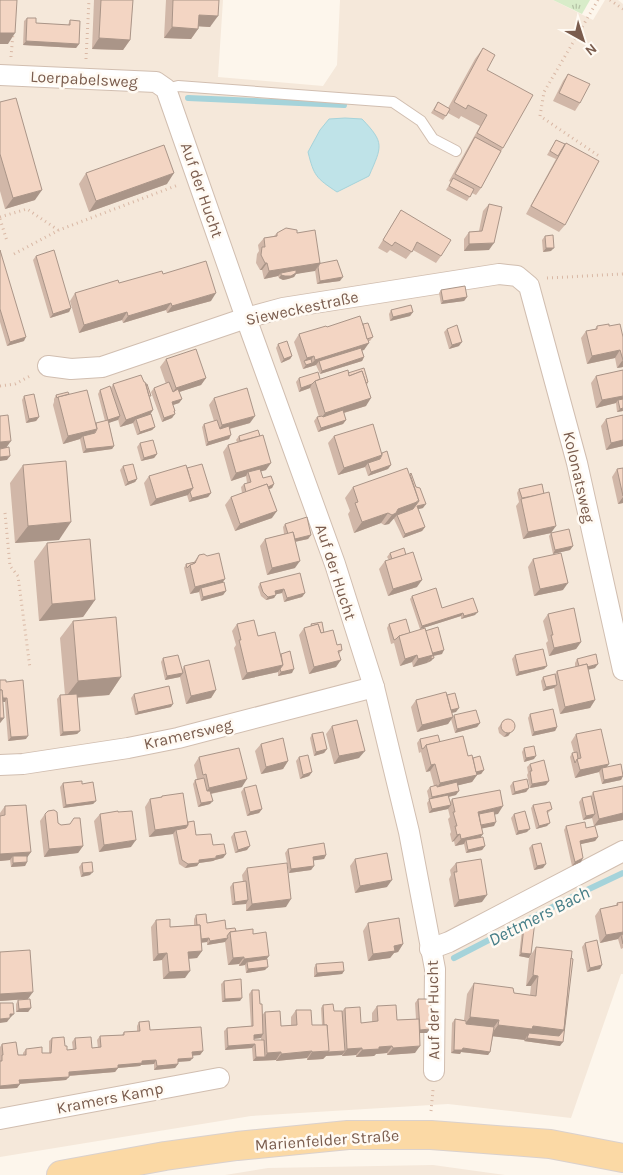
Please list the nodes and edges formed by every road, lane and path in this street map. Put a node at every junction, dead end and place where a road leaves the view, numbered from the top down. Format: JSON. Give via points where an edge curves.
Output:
{"nodes":[{"id":1,"x":89,"y":0,"type":"edge"},
{"id":2,"x":598,"y":0,"type":"edge"},
{"id":3,"x":610,"y":0,"type":"edge"},
{"id":4,"x":623,"y":9,"type":"edge"},
{"id":5,"x":13,"y":28,"type":"edge"},
{"id":6,"x":5,"y":75,"type":"edge"},
{"id":7,"x":85,"y":79,"type":"junction"},
{"id":8,"x":166,"y":89,"type":"junction"},
{"id":9,"x":456,"y":151,"type":"dead end"},
{"id":10,"x":599,"y":156,"type":"dead end"},
{"id":11,"x":198,"y":178,"type":"junction"},
{"id":12,"x":0,"y":218,"type":"edge"},
{"id":13,"x":59,"y":230,"type":"junction"},
{"id":14,"x":7,"y":241,"type":"dead end"},
{"id":15,"x":14,"y":254,"type":"dead end"},
{"id":16,"x":623,"y":274,"type":"edge"},
{"id":17,"x":529,"y":286,"type":"junction"},
{"id":18,"x":246,"y":318,"type":"junction"},
{"id":19,"x":48,"y":366,"type":"joint"},
{"id":20,"x":0,"y":386,"type":"edge"},
{"id":21,"x":5,"y":513,"type":"dead end"},
{"id":22,"x":30,"y":668,"type":"dead end"},
{"id":23,"x":623,"y":670,"type":"edge"},
{"id":24,"x":374,"y":687,"type":"junction"},
{"id":25,"x":0,"y":765,"type":"edge"},
{"id":26,"x":623,"y":851,"type":"edge"},
{"id":27,"x":430,"y":949,"type":"junction"},
{"id":28,"x":434,"y":1071,"type":"joint"},
{"id":29,"x":219,"y":1078,"type":"dead end"},
{"id":30,"x":0,"y":1119,"type":"edge"},
{"id":31,"x":431,"y":1135,"type":"junction"},
{"id":32,"x":623,"y":1158,"type":"edge"},
{"id":33,"x":61,"y":1175,"type":"edge"}],
"edges":[{"from":1,"to":7,"type":"path"},
{"from":2,"to":10,"type":"path","via":[[544,92],[540,116]]},
{"from":3,"to":4,"type":"path"},
{"from":5,"to":6,"type":"path"},
{"from":6,"to":7,"type":"street","name":"Loerpabelsweg"},
{"from":7,"to":8,"type":"street","name":"Loerpabelsweg","via":[[156,82]]},
{"from":8,"to":9,"type":"lane","via":[[178,86],[393,102],[421,121],[433,138]]},
{"from":8,"to":11,"type":"street","name":"Auf der Hucht"},
{"from":11,"to":13,"type":"path"},
{"from":11,"to":18,"type":"street","name":"Auf der Hucht"},
{"from":12,"to":13,"type":"path","via":[[27,210]]},
{"from":12,"to":14,"type":"path"},
{"from":13,"to":15,"type":"path"},
{"from":16,"to":17,"type":"path","via":[[538,279]]},
{"from":17,"to":18,"type":"street","name":"Sieweckestraße","via":[[517,276],[499,274],[283,308]]},
{"from":17,"to":23,"type":"street","name":"Kolonatsweg","via":[[577,463]]},
{"from":18,"to":19,"type":"street","name":"Sieweckestraße","via":[[102,367],[71,369]]},
{"from":18,"to":24,"type":"street","name":"Auf der Hucht","via":[[335,564]]},
{"from":19,"to":20,"type":"path","via":[[15,384]]},
{"from":21,"to":22,"type":"path","via":[[10,566],[18,576]]},
{"from":24,"to":25,"type":"street","name":"Kramersweg","via":[[170,740]]},
{"from":24,"to":27,"type":"street","name":"Auf der Hucht","via":[[409,832]]},
{"from":26,"to":27,"type":"street"},
{"from":27,"to":28,"type":"street","name":"Auf der Hucht","via":[[435,969]]},
{"from":28,"to":31,"type":"path"},
{"from":29,"to":30,"type":"street","name":"Kramers Kamp"},
{"from":31,"to":32,"type":"main road","name":"Marienfelder Straße","via":[[550,1144]]},
{"from":31,"to":33,"type":"main road","name":"Marienfelder Straße","via":[[348,1135],[237,1146]]}]}
